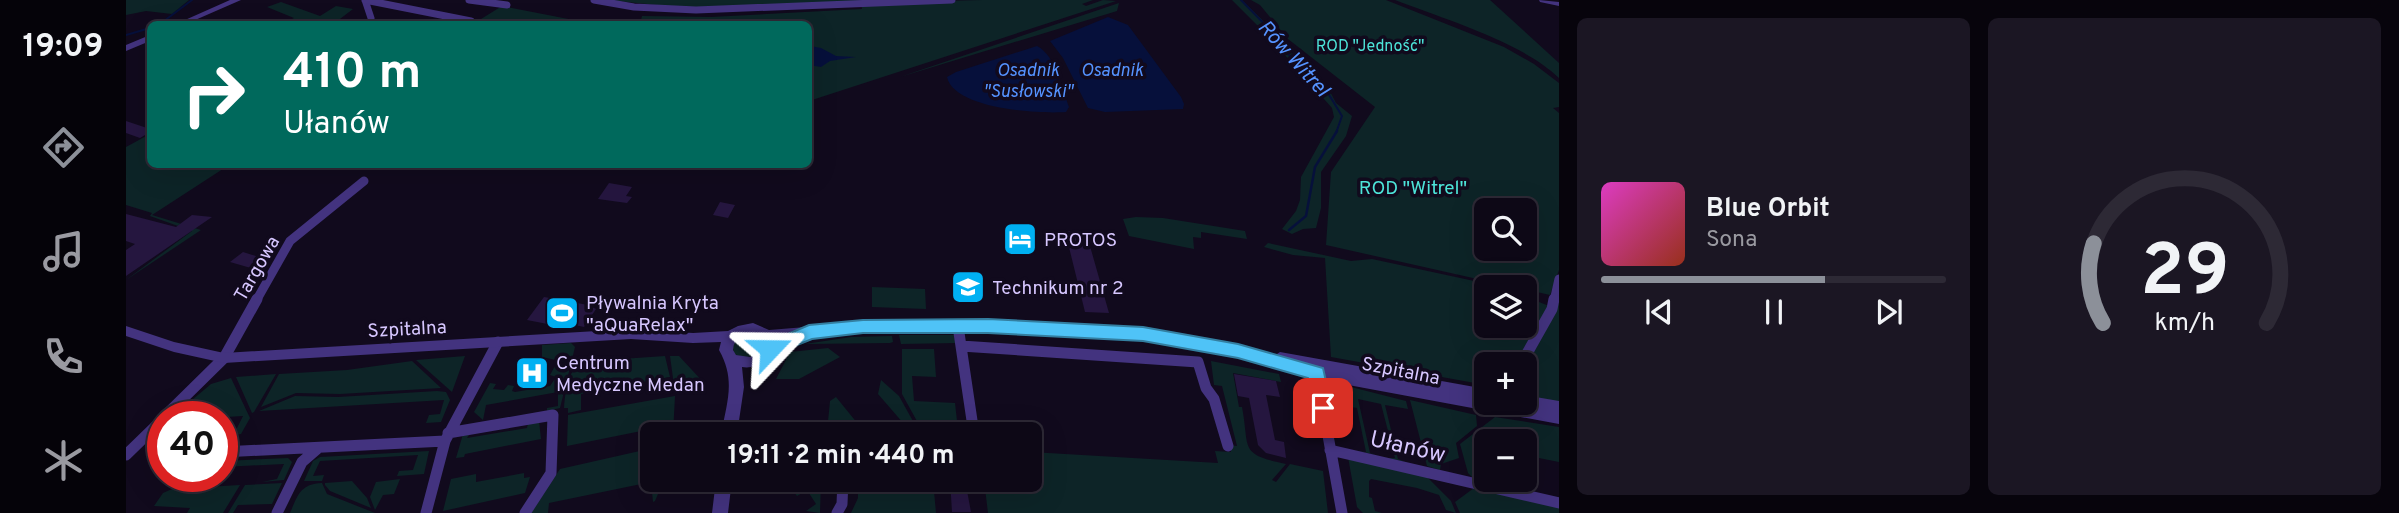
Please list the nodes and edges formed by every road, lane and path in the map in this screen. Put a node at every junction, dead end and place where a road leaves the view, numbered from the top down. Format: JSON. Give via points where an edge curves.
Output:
{"nodes":[{"id":1,"x":237,"y":0,"type":"edge"},
{"id":2,"x":365,"y":0,"type":"edge"},
{"id":3,"x":469,"y":0,"type":"edge"},
{"id":4,"x":594,"y":0,"type":"edge"},
{"id":5,"x":952,"y":0,"type":"edge"},
{"id":6,"x":1543,"y":0,"type":"edge"},
{"id":7,"x":1559,"y":4,"type":"edge"},
{"id":8,"x":507,"y":5,"type":"dead end"},
{"id":9,"x":371,"y":18,"type":"dead end"},
{"id":10,"x":187,"y":21,"type":"edge"},
{"id":11,"x":471,"y":21,"type":"dead end"},
{"id":12,"x":147,"y":38,"type":"edge"},
{"id":13,"x":126,"y":48,"type":"edge"},
{"id":14,"x":364,"y":181,"type":"dead end"},
{"id":15,"x":1559,"y":279,"type":"edge"},
{"id":16,"x":958,"y":326,"type":"junction"},
{"id":17,"x":127,"y":333,"type":"edge"},
{"id":18,"x":498,"y":342,"type":"junction"},
{"id":19,"x":769,"y":342,"type":"junction"},
{"id":20,"x":961,"y":346,"type":"junction"},
{"id":21,"x":729,"y":349,"type":"junction"},
{"id":22,"x":1528,"y":352,"type":"edge"},
{"id":23,"x":224,"y":358,"type":"junction"},
{"id":24,"x":757,"y":362,"type":"junction"},
{"id":25,"x":1316,"y":367,"type":"junction"},
{"id":26,"x":1474,"y":393,"type":"edge"},
{"id":27,"x":736,"y":394,"type":"junction"},
{"id":28,"x":1474,"y":399,"type":"edge"},
{"id":29,"x":181,"y":401,"type":"edge"},
{"id":30,"x":1537,"y":403,"type":"edge"},
{"id":31,"x":1559,"y":407,"type":"edge"},
{"id":32,"x":1537,"y":413,"type":"edge"},
{"id":33,"x":1559,"y":418,"type":"edge"},
{"id":34,"x":731,"y":422,"type":"edge"},
{"id":35,"x":972,"y":422,"type":"edge"},
{"id":36,"x":147,"y":435,"type":"edge"},
{"id":37,"x":446,"y":437,"type":"junction"},
{"id":38,"x":1227,"y":446,"type":"dead end"},
{"id":39,"x":318,"y":449,"type":"junction"},
{"id":40,"x":1330,"y":450,"type":"junction"},
{"id":41,"x":238,"y":452,"type":"edge"},
{"id":42,"x":126,"y":455,"type":"edge"},
{"id":43,"x":723,"y":492,"type":"edge"},
{"id":44,"x":842,"y":492,"type":"edge"},
{"id":45,"x":1559,"y":503,"type":"edge"},
{"id":46,"x":277,"y":513,"type":"edge"},
{"id":47,"x":426,"y":513,"type":"edge"},
{"id":48,"x":525,"y":513,"type":"edge"},
{"id":49,"x":720,"y":513,"type":"edge"},
{"id":50,"x":837,"y":513,"type":"edge"},
{"id":51,"x":1342,"y":513,"type":"edge"}],
"edges":[{"from":1,"to":10,"type":"street"},
{"from":2,"to":9,"type":"street"},
{"from":2,"to":11,"type":"street"},
{"from":3,"to":8,"type":"street"},
{"from":4,"to":5,"type":"street","via":[[696,10]]},
{"from":6,"to":7,"type":"street"},
{"from":12,"to":13,"type":"street"},
{"from":14,"to":23,"type":"street","name":"Targowa","via":[[290,241]]},
{"from":15,"to":22,"type":"street","via":[[1552,309]]},
{"from":16,"to":19,"type":"street","name":"Szpitalna","via":[[863,326]]},
{"from":16,"to":20,"type":"street"},
{"from":16,"to":25,"type":"street","name":"Szpitalna","via":[[1128,332]]},
{"from":17,"to":23,"type":"street","name":"Szpitalna"},
{"from":18,"to":21,"type":"street","name":"Szpitalna","via":[[631,334],[693,338]]},
{"from":18,"to":23,"type":"street","name":"Szpitalna"},
{"from":18,"to":37,"type":"street"},
{"from":19,"to":21,"type":"street","via":[[756,329],[747,328]]},
{"from":19,"to":24,"type":"street"},
{"from":20,"to":35,"type":"street"},
{"from":20,"to":38,"type":"street","via":[[1198,362]]},
{"from":21,"to":24,"type":"street","via":[[744,364]]},
{"from":21,"to":27,"type":"street","via":[[736,370]]},
{"from":23,"to":29,"type":"street","name":"Targowa"},
{"from":24,"to":27,"type":"street","via":[[746,372]]},
{"from":25,"to":26,"type":"street","name":"Szpitalna"},
{"from":25,"to":28,"type":"street","name":"Szpitalna"},
{"from":25,"to":40,"type":"street"},
{"from":27,"to":34,"type":"street"},
{"from":30,"to":31,"type":"street"},
{"from":32,"to":33,"type":"street","name":"Szpitalna"},
{"from":36,"to":42,"type":"street","name":"Targowa"},
{"from":37,"to":39,"type":"street"},
{"from":37,"to":47,"type":"street"},
{"from":37,"to":48,"type":"street","via":[[553,415],[551,473]]},
{"from":39,"to":41,"type":"street"},
{"from":39,"to":46,"type":"street","via":[[302,462]]},
{"from":40,"to":45,"type":"street","name":"Ułanów"},
{"from":40,"to":51,"type":"street"},
{"from":43,"to":49,"type":"street"},
{"from":44,"to":50,"type":"street"}]}
